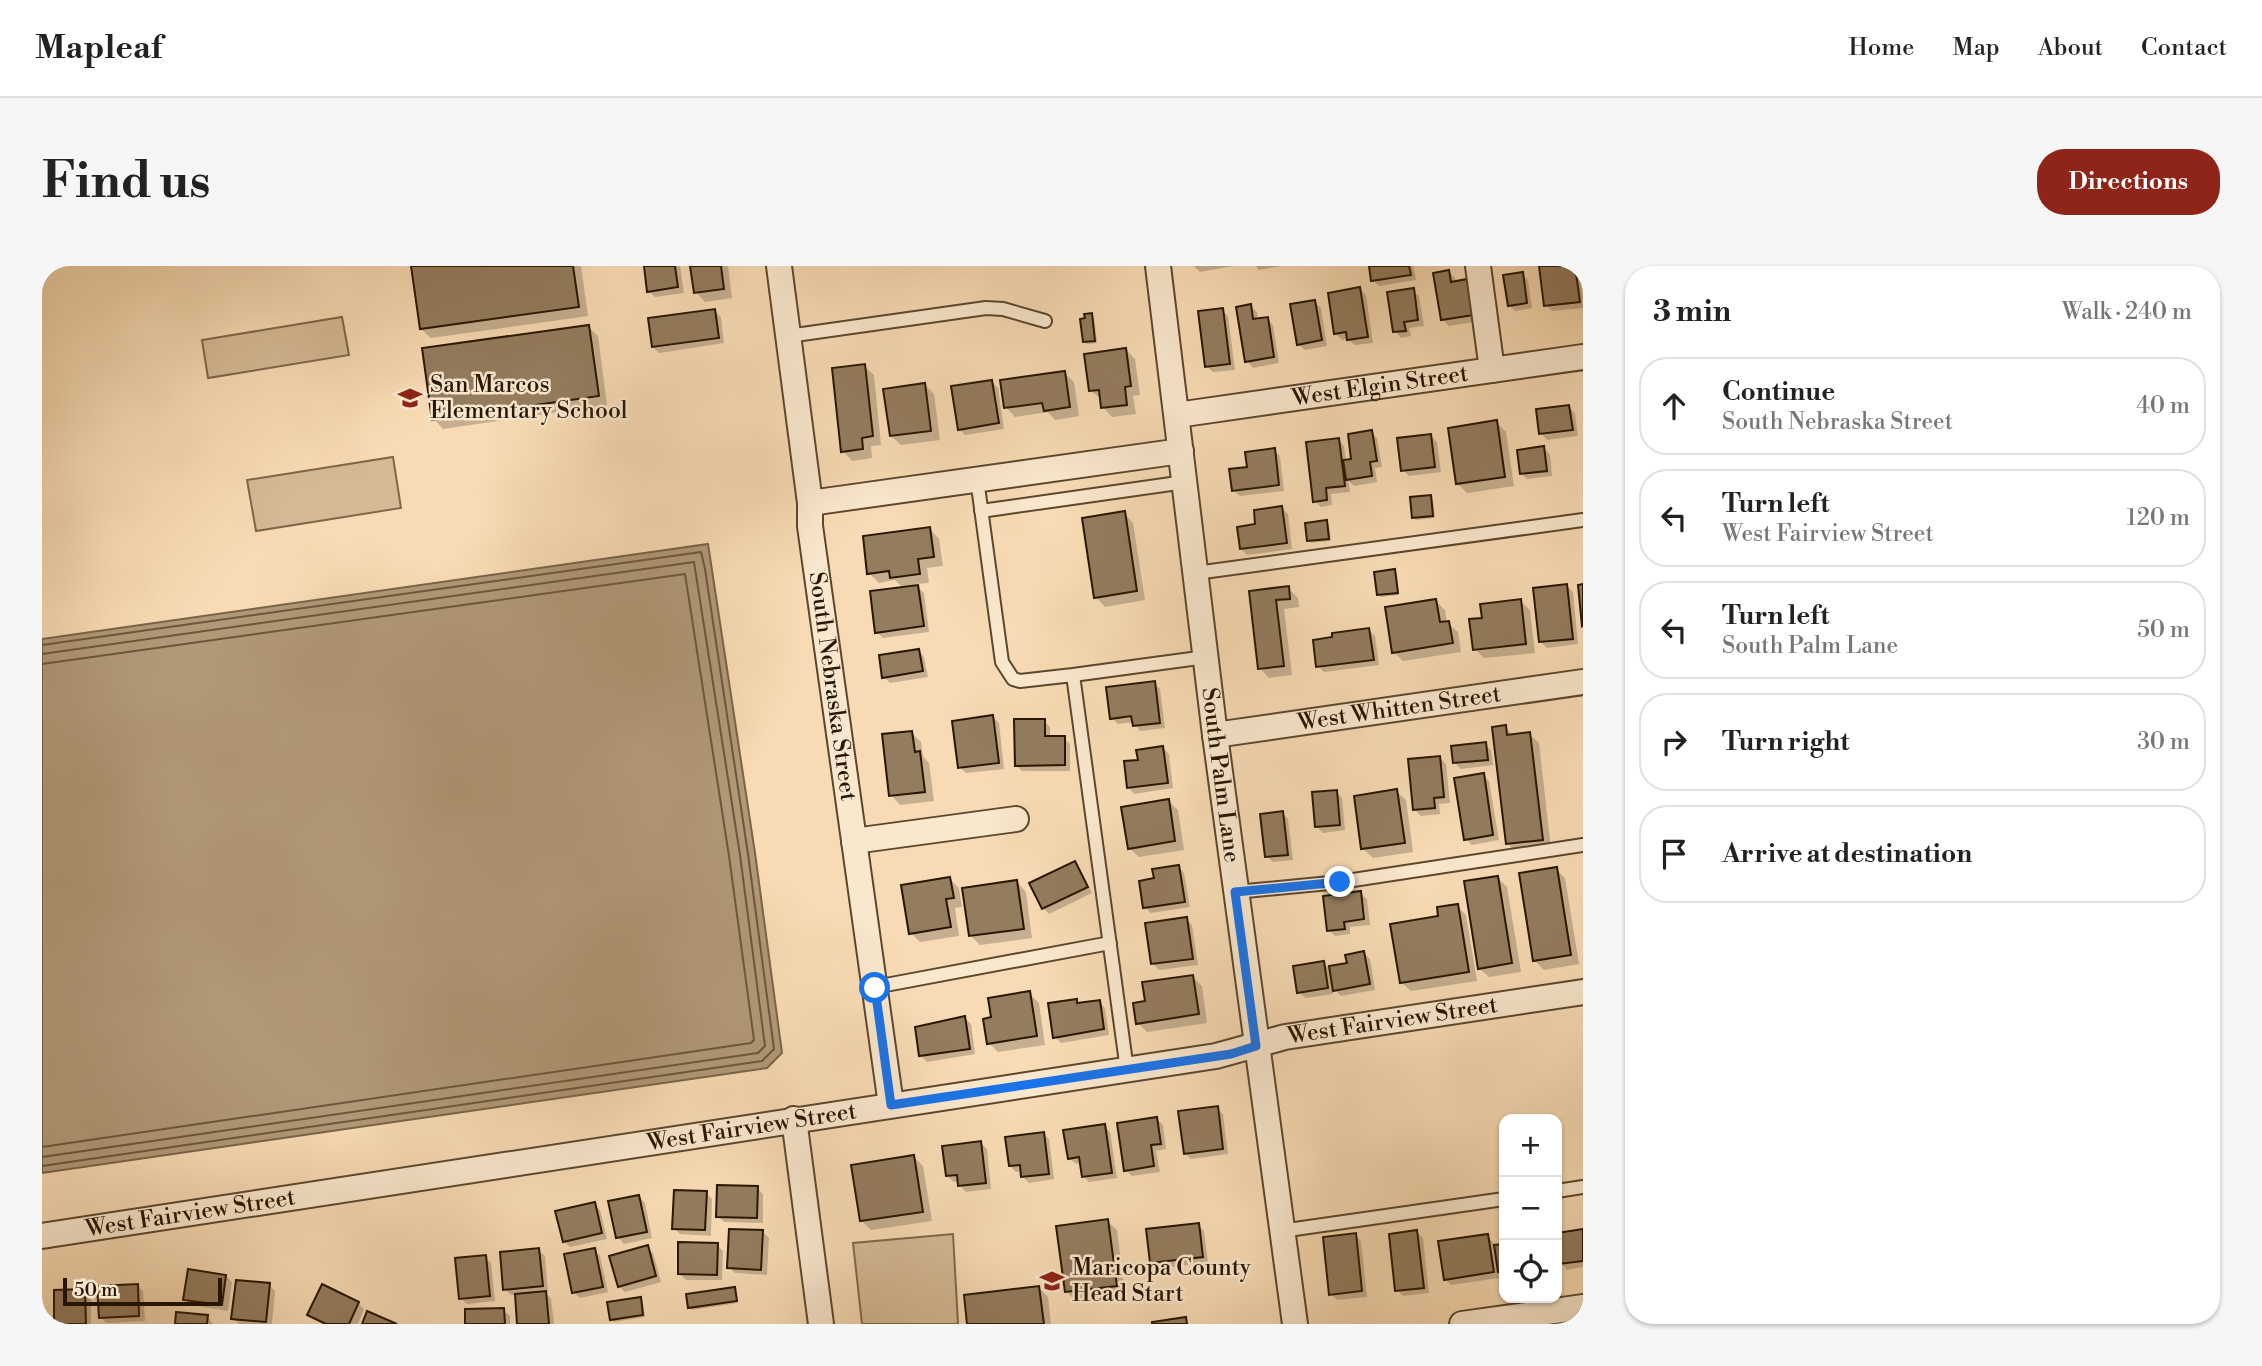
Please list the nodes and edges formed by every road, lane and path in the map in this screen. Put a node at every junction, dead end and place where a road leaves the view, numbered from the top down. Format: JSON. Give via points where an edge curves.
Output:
{"nodes":[{"id":1,"x":779,"y":266,"type":"edge"},
{"id":2,"x":1158,"y":266,"type":"edge"},
{"id":3,"x":1478,"y":266,"type":"edge"},
{"id":4,"x":1045,"y":321,"type":"dead end"},
{"id":5,"x":788,"y":336,"type":"junction"},
{"id":6,"x":1583,"y":357,"type":"edge"},
{"id":7,"x":1492,"y":370,"type":"junction"},
{"id":8,"x":1177,"y":415,"type":"junction"},
{"id":9,"x":1181,"y":451,"type":"junction"},
{"id":10,"x":977,"y":480,"type":"junction"},
{"id":11,"x":1185,"y":482,"type":"junction"},
{"id":12,"x":810,"y":503,"type":"junction"},
{"id":13,"x":981,"y":511,"type":"junction"},
{"id":14,"x":1583,"y":520,"type":"edge"},
{"id":15,"x":1196,"y":573,"type":"junction"},
{"id":16,"x":1206,"y":657,"type":"junction"},
{"id":17,"x":1073,"y":675,"type":"junction"},
{"id":18,"x":1583,"y":682,"type":"edge"},
{"id":19,"x":1215,"y":735,"type":"junction"},
{"id":20,"x":1016,"y":819,"type":"dead end"},
{"id":21,"x":855,"y":841,"type":"junction"},
{"id":22,"x":1583,"y":845,"type":"edge"},
{"id":23,"x":1235,"y":892,"type":"junction"},
{"id":24,"x":1110,"y":943,"type":"junction"},
{"id":25,"x":875,"y":988,"type":"junction"},
{"id":26,"x":1583,"y":992,"type":"edge"},
{"id":27,"x":1256,"y":1046,"type":"junction"},
{"id":28,"x":1127,"y":1070,"type":"junction"},
{"id":29,"x":891,"y":1105,"type":"junction"},
{"id":30,"x":794,"y":1119,"type":"junction"},
{"id":31,"x":1583,"y":1187,"type":"edge"},
{"id":32,"x":1562,"y":1190,"type":"edge"},
{"id":33,"x":1499,"y":1200,"type":"edge"},
{"id":34,"x":1281,"y":1231,"type":"junction"},
{"id":35,"x":42,"y":1236,"type":"edge"},
{"id":36,"x":1583,"y":1307,"type":"edge"},
{"id":37,"x":821,"y":1324,"type":"edge"},
{"id":38,"x":1295,"y":1324,"type":"edge"},
{"id":39,"x":1462,"y":1324,"type":"edge"}],
"edges":[{"from":1,"to":5,"type":"street","name":"South Nebraska Street"},
{"from":2,"to":8,"type":"street","name":"South Palm Lane"},
{"from":3,"to":7,"type":"street"},
{"from":4,"to":5,"type":"lane","via":[[986,308]]},
{"from":5,"to":12,"type":"street","name":"South Nebraska Street"},
{"from":6,"to":7,"type":"street","name":"West Elgin Street"},
{"from":7,"to":8,"type":"street","name":"West Elgin Street"},
{"from":8,"to":9,"type":"street","name":"South Palm Lane"},
{"from":9,"to":10,"type":"street"},
{"from":9,"to":11,"type":"street","name":"South Palm Lane"},
{"from":10,"to":12,"type":"street"},
{"from":10,"to":13,"type":"lane"},
{"from":11,"to":13,"type":"lane"},
{"from":11,"to":15,"type":"street","name":"South Palm Lane"},
{"from":12,"to":21,"type":"street","name":"South Nebraska Street"},
{"from":13,"to":17,"type":"lane","via":[[1002,662],[1013,679],[1020,681]]},
{"from":14,"to":15,"type":"lane"},
{"from":15,"to":16,"type":"street","name":"South Palm Lane"},
{"from":16,"to":17,"type":"lane"},
{"from":16,"to":19,"type":"street","name":"South Palm Lane"},
{"from":17,"to":24,"type":"lane"},
{"from":18,"to":19,"type":"street","name":"West Whitten Street"},
{"from":19,"to":23,"type":"street","name":"South Palm Lane"},
{"from":20,"to":21,"type":"street"},
{"from":21,"to":25,"type":"street","name":"South Nebraska Street"},
{"from":22,"to":23,"type":"lane","via":[[1340,882]]},
{"from":23,"to":27,"type":"street","name":"South Palm Lane"},
{"from":24,"to":25,"type":"lane"},
{"from":24,"to":28,"type":"lane"},
{"from":25,"to":29,"type":"street","name":"South Nebraska Street"},
{"from":26,"to":27,"type":"street","name":"West Fairview Street","via":[[1285,1037]]},
{"from":27,"to":28,"type":"street","name":"West Fairview Street"},
{"from":27,"to":34,"type":"street","name":"South Palm Lane"},
{"from":28,"to":29,"type":"street","name":"West Fairview Street"},
{"from":29,"to":30,"type":"street","name":"West Fairview Street"},
{"from":30,"to":35,"type":"street","name":"West Fairview Street"},
{"from":30,"to":37,"type":"street"},
{"from":31,"to":32,"type":"lane"},
{"from":33,"to":34,"type":"lane"},
{"from":34,"to":38,"type":"street","name":"South Palm Lane"},
{"from":36,"to":39,"type":"street"}]}
